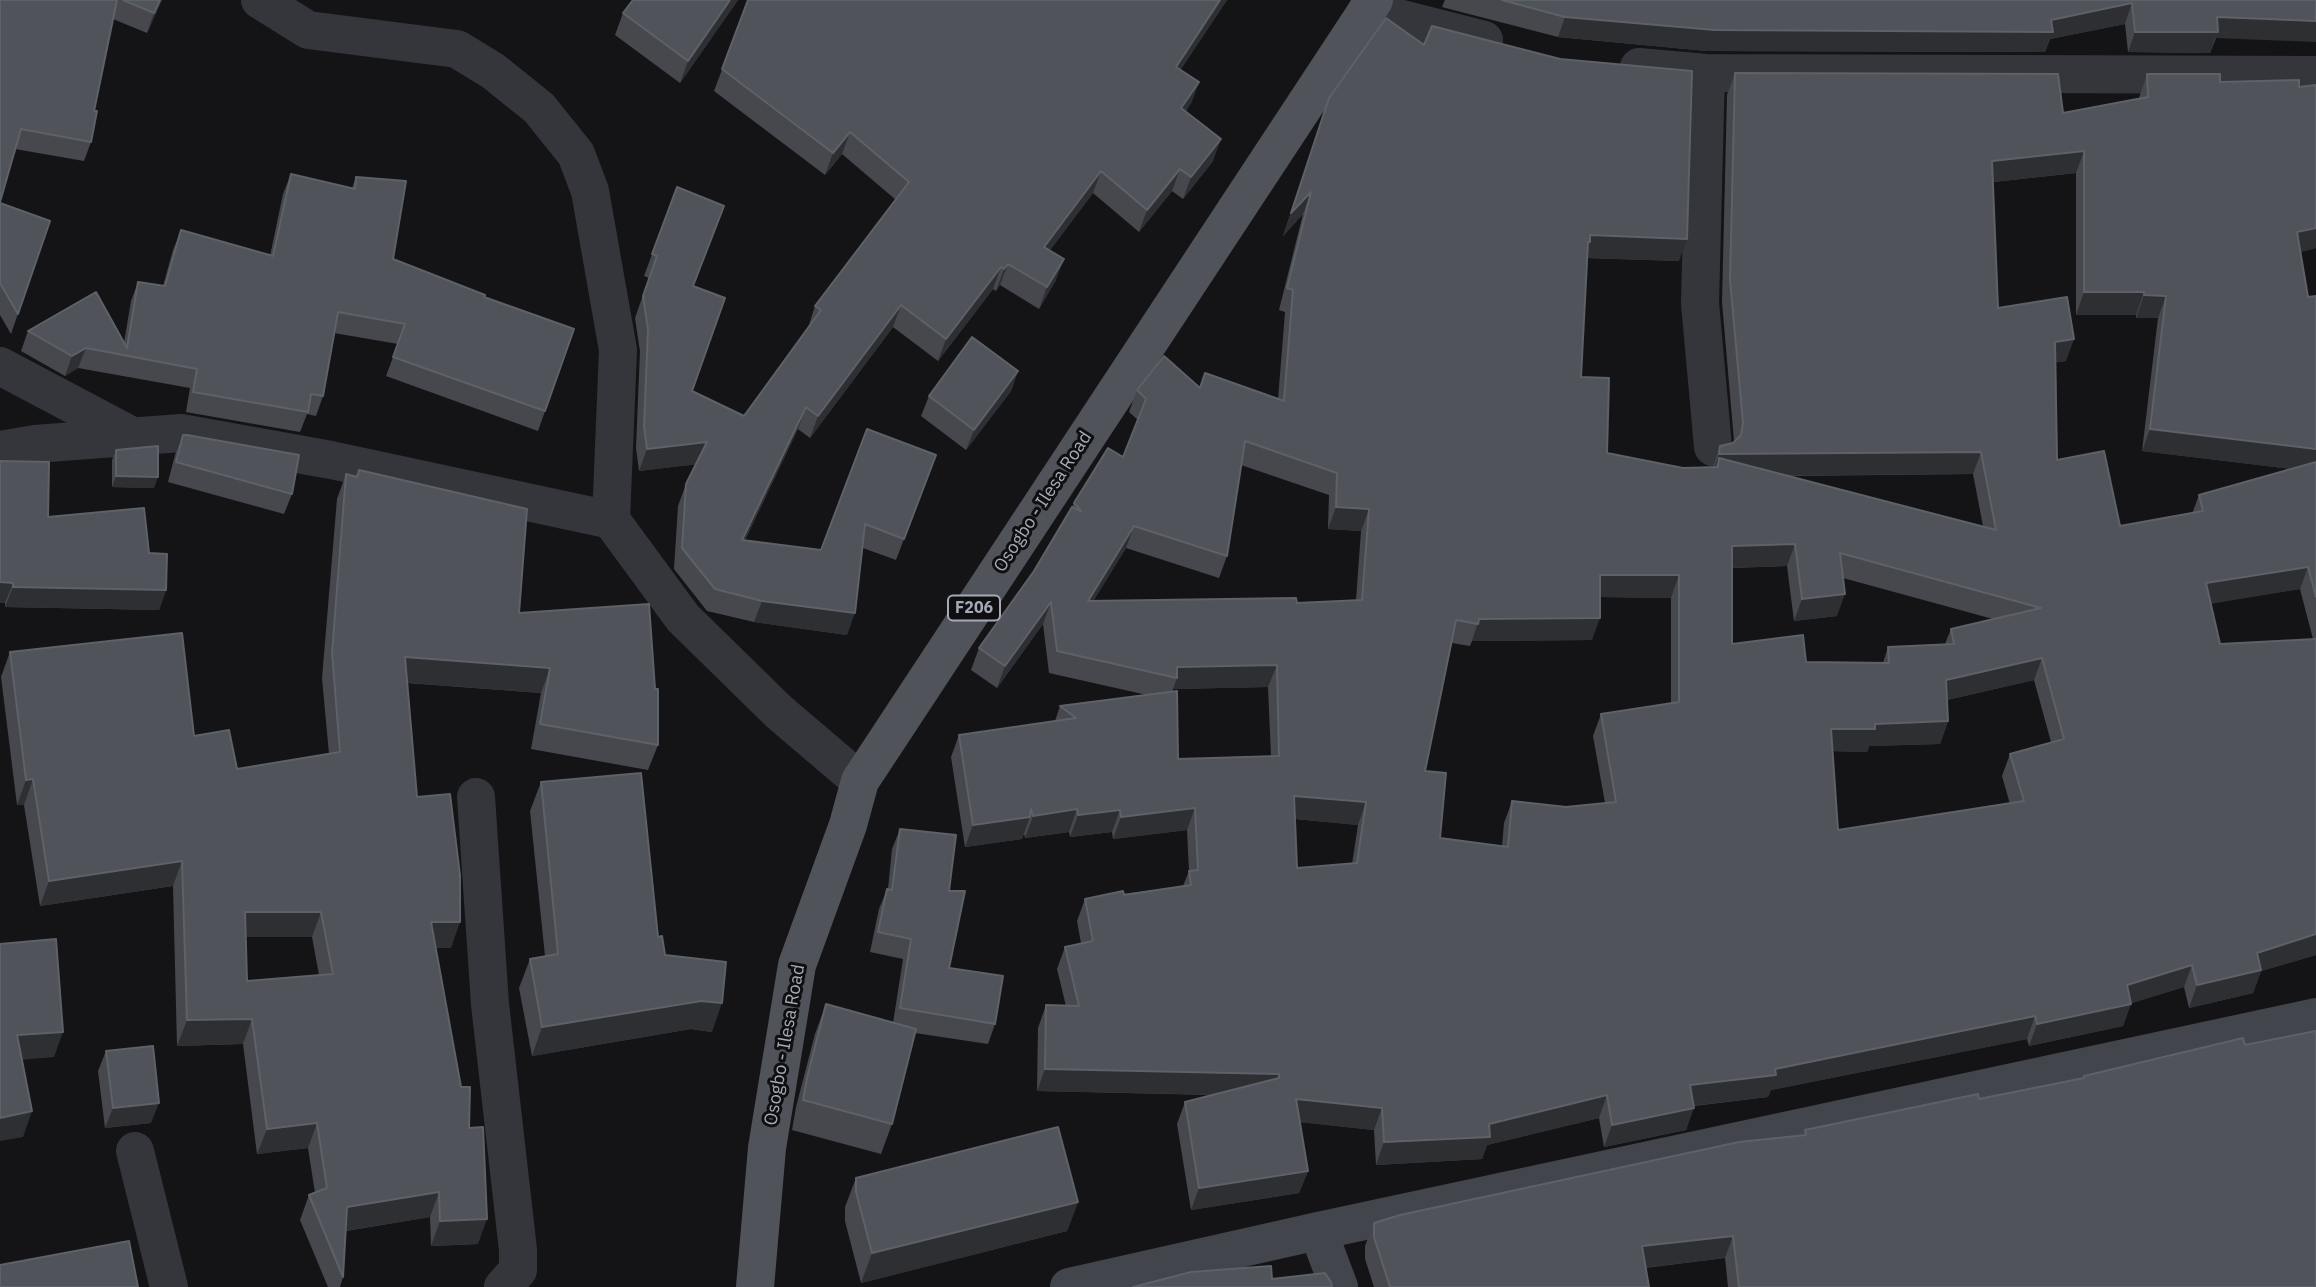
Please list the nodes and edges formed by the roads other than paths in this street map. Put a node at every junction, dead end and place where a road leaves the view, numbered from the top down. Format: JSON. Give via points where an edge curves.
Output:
{"nodes":[{"id":1,"x":260,"y":0,"type":"edge"},
{"id":2,"x":1371,"y":5,"type":"edge"},
{"id":3,"x":307,"y":15,"type":"edge"},
{"id":4,"x":1514,"y":48,"type":"edge"},
{"id":5,"x":1609,"y":64,"type":"edge"},
{"id":6,"x":1706,"y":73,"type":"junction"},
{"id":7,"x":2316,"y":75,"type":"edge"},
{"id":8,"x":0,"y":366,"type":"edge"},
{"id":9,"x":136,"y":438,"type":"junction"},
{"id":10,"x":1713,"y":447,"type":"dead end"},
{"id":11,"x":0,"y":450,"type":"edge"},
{"id":12,"x":611,"y":520,"type":"junction"},
{"id":13,"x":860,"y":781,"type":"junction"},
{"id":14,"x":476,"y":797,"type":"dead end"},
{"id":15,"x":2316,"y":1017,"type":"edge"},
{"id":16,"x":135,"y":1151,"type":"dead end"},
{"id":17,"x":1318,"y":1231,"type":"junction"},
{"id":18,"x":169,"y":1287,"type":"edge"},
{"id":19,"x":503,"y":1287,"type":"edge"},
{"id":20,"x":755,"y":1287,"type":"edge"},
{"id":21,"x":1069,"y":1287,"type":"edge"},
{"id":22,"x":1339,"y":1287,"type":"edge"}],
"edges":[{"from":1,"to":3,"type":"street"},
{"from":2,"to":4,"type":"street"},
{"from":2,"to":13,"type":"main road","name":"Osogbo - Ilesa Road","number":"F206"},
{"from":3,"to":12,"type":"street","via":[[457,49],[539,108],[576,154],[590,191],[618,350]]},
{"from":5,"to":6,"type":"street"},
{"from":6,"to":7,"type":"street"},
{"from":6,"to":10,"type":"street","via":[[1700,303]]},
{"from":8,"to":9,"type":"street"},
{"from":9,"to":11,"type":"street"},
{"from":9,"to":12,"type":"street","via":[[181,433]]},
{"from":12,"to":13,"type":"street","via":[[683,618],[779,712]]},
{"from":13,"to":20,"type":"main road","name":"Osogbo - Ilesa Road","number":"F206","via":[[797,965],[767,1148]]},
{"from":14,"to":19,"type":"street","via":[[490,1004],[518,1250],[518,1270]]},
{"from":15,"to":17,"type":"main road"},
{"from":16,"to":18,"type":"street"},
{"from":17,"to":21,"type":"main road"},
{"from":17,"to":22,"type":"main road"}]}
